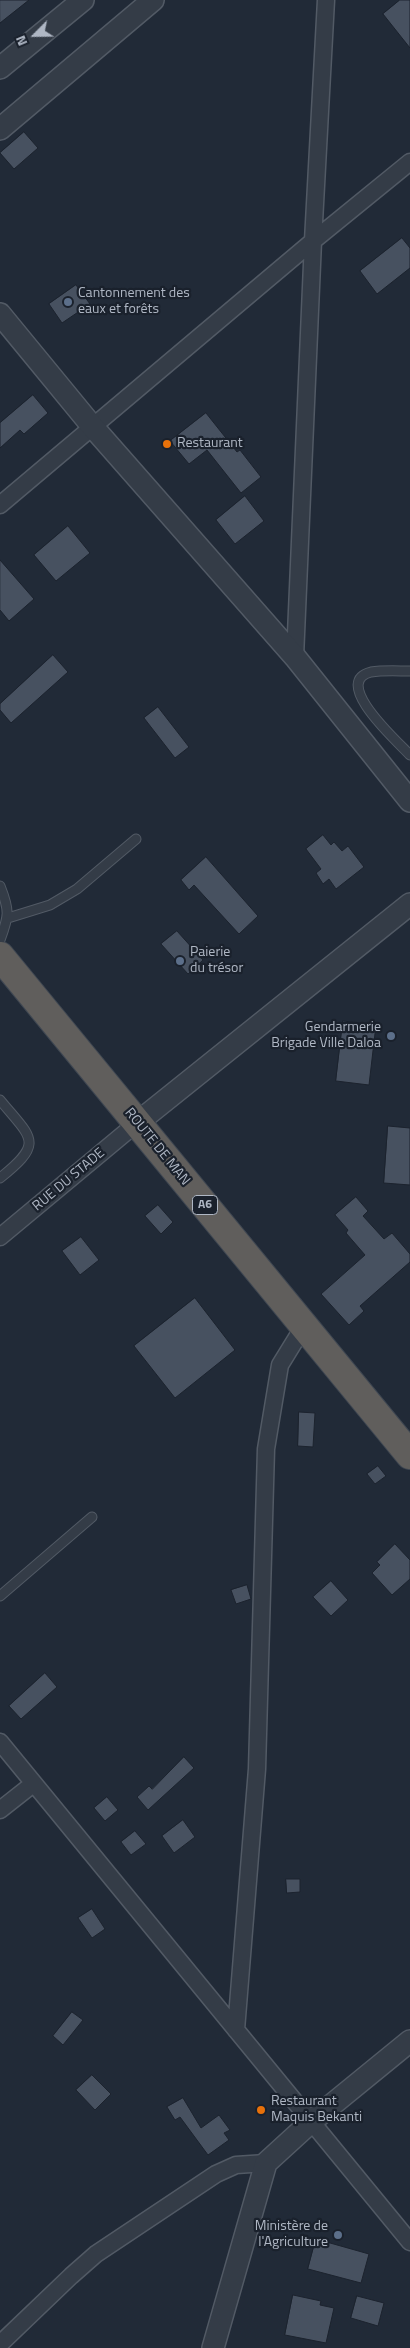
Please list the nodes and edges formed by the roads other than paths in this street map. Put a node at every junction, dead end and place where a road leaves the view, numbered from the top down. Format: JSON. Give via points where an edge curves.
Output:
{"nodes":[{"id":1,"x":83,"y":0,"type":"edge"},
{"id":2,"x":154,"y":0,"type":"edge"},
{"id":3,"x":326,"y":0,"type":"edge"},
{"id":4,"x":0,"y":68,"type":"edge"},
{"id":5,"x":0,"y":129,"type":"edge"},
{"id":6,"x":410,"y":162,"type":"edge"},
{"id":7,"x":313,"y":241,"type":"junction"},
{"id":8,"x":0,"y":314,"type":"edge"},
{"id":9,"x":92,"y":426,"type":"junction"},
{"id":10,"x":0,"y":504,"type":"edge"},
{"id":11,"x":295,"y":657,"type":"junction"},
{"id":12,"x":410,"y":671,"type":"edge"},
{"id":13,"x":410,"y":755,"type":"edge"},
{"id":14,"x":410,"y":802,"type":"edge"},
{"id":15,"x":136,"y":839,"type":"dead end"},
{"id":16,"x":0,"y":886,"type":"edge"},
{"id":17,"x":410,"y":904,"type":"edge"},
{"id":18,"x":8,"y":918,"type":"junction"},
{"id":19,"x":0,"y":940,"type":"edge"},
{"id":20,"x":0,"y":956,"type":"edge"},
{"id":21,"x":0,"y":1100,"type":"edge"},
{"id":22,"x":137,"y":1123,"type":"junction"},
{"id":23,"x":0,"y":1178,"type":"edge"},
{"id":24,"x":0,"y":1237,"type":"edge"},
{"id":25,"x":304,"y":1326,"type":"junction"},
{"id":26,"x":410,"y":1454,"type":"edge"},
{"id":27,"x":92,"y":1517,"type":"dead end"},
{"id":28,"x":0,"y":1596,"type":"edge"},
{"id":29,"x":0,"y":1742,"type":"edge"},
{"id":30,"x":33,"y":1784,"type":"junction"},
{"id":31,"x":0,"y":1810,"type":"edge"},
{"id":32,"x":236,"y":2030,"type":"junction"},
{"id":33,"x":410,"y":2041,"type":"edge"},
{"id":34,"x":312,"y":2121,"type":"junction"},
{"id":35,"x":266,"y":2163,"type":"junction"},
{"id":36,"x":410,"y":2242,"type":"edge"},
{"id":37,"x":0,"y":2344,"type":"edge"},
{"id":38,"x":213,"y":2348,"type":"edge"}],
"edges":[{"from":1,"to":4,"type":"street"},
{"from":2,"to":5,"type":"street"},
{"from":3,"to":7,"type":"street"},
{"from":6,"to":7,"type":"street"},
{"from":7,"to":9,"type":"street"},
{"from":7,"to":11,"type":"street"},
{"from":8,"to":9,"type":"street"},
{"from":9,"to":10,"type":"street"},
{"from":9,"to":11,"type":"street"},
{"from":11,"to":14,"type":"street"},
{"from":12,"to":13,"type":"lane","via":[[370,672],[360,679],[358,687],[363,704]]},
{"from":15,"to":18,"type":"lane","via":[[77,890],[50,906]]},
{"from":16,"to":18,"type":"lane","via":[[8,907]]},
{"from":17,"to":22,"type":"street"},
{"from":18,"to":19,"type":"lane"},
{"from":20,"to":22,"type":"highway","name":"ROUTE DE MAN","number":"A6"},
{"from":21,"to":23,"type":"lane","via":[[26,1132],[29,1150],[23,1160]]},
{"from":22,"to":24,"type":"street","name":"RUE DU STADE"},
{"from":22,"to":25,"type":"highway","name":"ROUTE DE MAN","number":"A6"},
{"from":25,"to":26,"type":"highway","name":"ROUTE DE MAN","number":"A6"},
{"from":25,"to":32,"type":"street","via":[[280,1364],[266,1449],[257,1769]]},
{"from":27,"to":28,"type":"lane"},
{"from":29,"to":30,"type":"street"},
{"from":30,"to":31,"type":"street"},
{"from":30,"to":32,"type":"street"},
{"from":32,"to":34,"type":"street"},
{"from":33,"to":34,"type":"street"},
{"from":34,"to":35,"type":"street"},
{"from":34,"to":36,"type":"street"},
{"from":35,"to":37,"type":"street","via":[[236,2165],[216,2174],[96,2254]]},
{"from":35,"to":38,"type":"street"}]}
